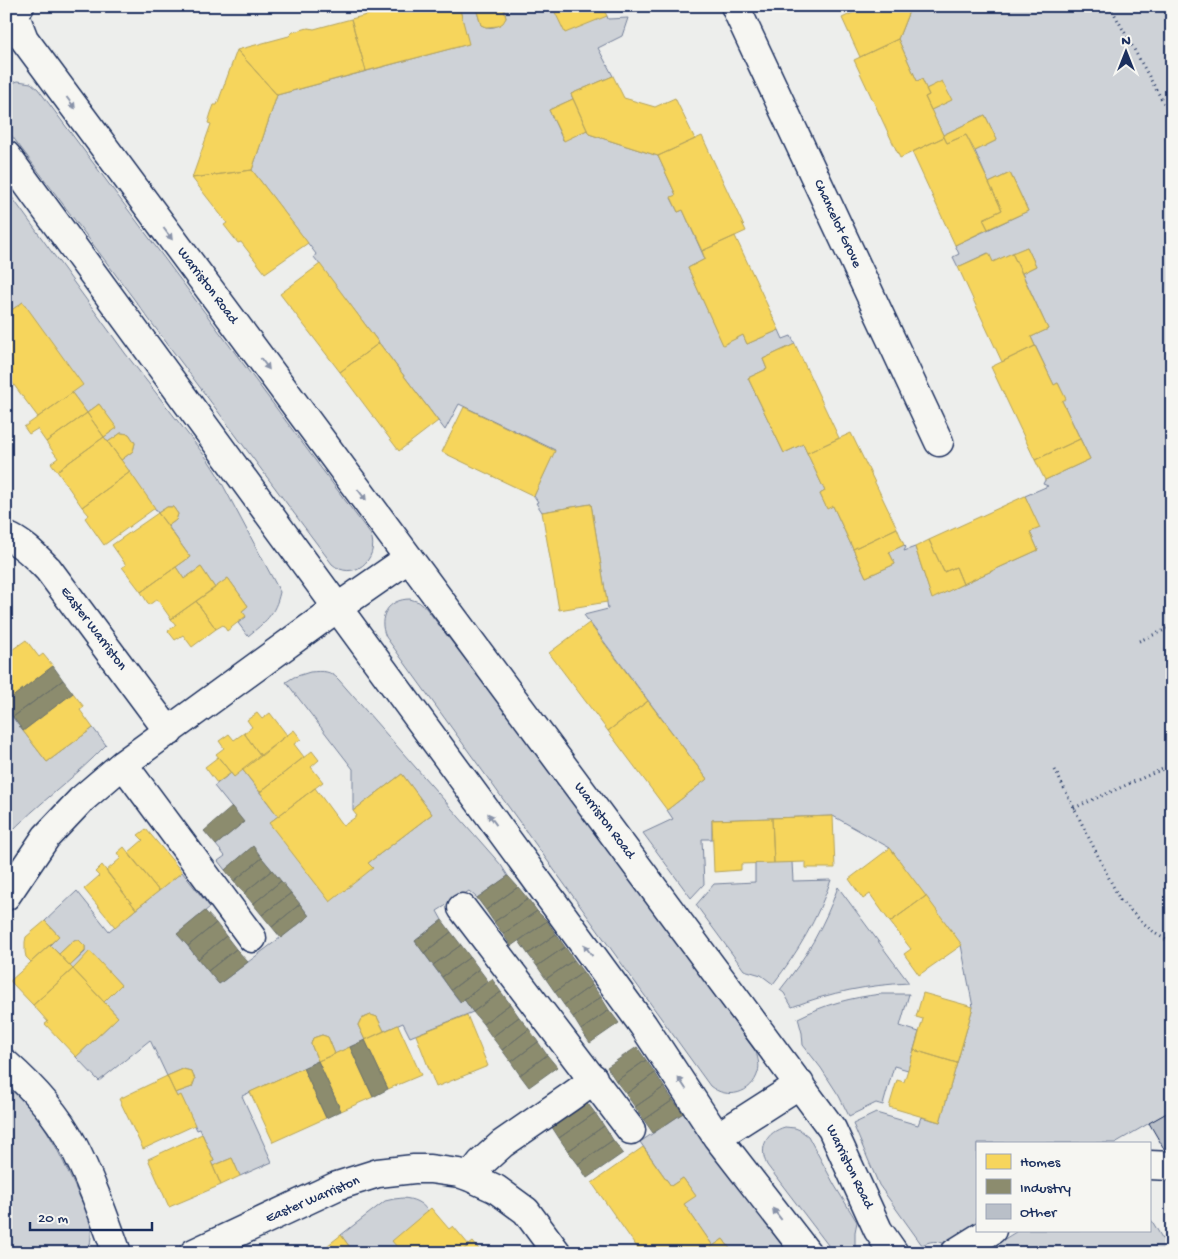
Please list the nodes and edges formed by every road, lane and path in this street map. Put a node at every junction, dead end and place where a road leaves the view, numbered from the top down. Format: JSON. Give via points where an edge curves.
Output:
{"nodes":[{"id":1,"x":735,"y":6,"type":"edge"},
{"id":2,"x":1110,"y":6,"type":"edge"},
{"id":3,"x":13,"y":8,"type":"edge"},
{"id":4,"x":1172,"y":118,"type":"edge"},
{"id":5,"x":6,"y":155,"type":"edge"},
{"id":6,"x":939,"y":442,"type":"dead end"},
{"id":7,"x":6,"y":536,"type":"edge"},
{"id":8,"x":409,"y":558,"type":"junction"},
{"id":9,"x":337,"y":608,"type":"junction"},
{"id":10,"x":1172,"y":626,"type":"edge"},
{"id":11,"x":1140,"y":641,"type":"dead end"},
{"id":12,"x":169,"y":732,"type":"junction"},
{"id":13,"x":123,"y":764,"type":"junction"},
{"id":14,"x":1172,"y":765,"type":"edge"},
{"id":15,"x":1054,"y":770,"type":"dead end"},
{"id":16,"x":1074,"y":808,"type":"junction"},
{"id":17,"x":6,"y":896,"type":"edge"},
{"id":18,"x":462,"y":908,"type":"dead end"},
{"id":19,"x":252,"y":938,"type":"dead end"},
{"id":20,"x":1172,"y":943,"type":"edge"},
{"id":21,"x":6,"y":1064,"type":"edge"},
{"id":22,"x":593,"y":1078,"type":"junction"},
{"id":23,"x":800,"y":1084,"type":"junction"},
{"id":24,"x":631,"y":1130,"type":"dead end"},
{"id":25,"x":717,"y":1137,"type":"junction"},
{"id":26,"x":470,"y":1177,"type":"junction"},
{"id":27,"x":989,"y":1232,"type":"edge"},
{"id":28,"x":880,"y":1241,"type":"edge"},
{"id":29,"x":118,"y":1253,"type":"edge"},
{"id":30,"x":194,"y":1253,"type":"edge"},
{"id":31,"x":557,"y":1253,"type":"edge"},
{"id":32,"x":807,"y":1253,"type":"edge"},
{"id":33,"x":894,"y":1253,"type":"edge"},
{"id":34,"x":955,"y":1253,"type":"edge"}],
"edges":[{"from":1,"to":6,"type":"street","name":"Chancelot Grove"},
{"from":2,"to":4,"type":"path"},
{"from":3,"to":8,"type":"street","name":"Warriston Road","one_way":true,"via":[[24,39]]},
{"from":5,"to":9,"type":"street"},
{"from":7,"to":12,"type":"street","name":"Easter Warriston","via":[[27,549],[48,569]]},
{"from":8,"to":9,"type":"street"},
{"from":8,"to":23,"type":"street","name":"Warriston Road"},
{"from":9,"to":12,"type":"street"},
{"from":25,"to":9,"type":"street","one_way":true,"via":[[644,1025]]},
{"from":10,"to":11,"type":"path"},
{"from":12,"to":13,"type":"street"},
{"from":13,"to":17,"type":"street","via":[[81,800],[46,838]]},
{"from":13,"to":19,"type":"street"},
{"from":14,"to":16,"type":"path"},
{"from":15,"to":16,"type":"path"},
{"from":16,"to":20,"type":"path","via":[[1120,900],[1156,934]]},
{"from":18,"to":22,"type":"street"},
{"from":21,"to":29,"type":"street","via":[[33,1089],[59,1121],[91,1184]]},
{"from":22,"to":24,"type":"street"},
{"from":22,"to":26,"type":"street","via":[[502,1144]]},
{"from":23,"to":25,"type":"street"},
{"from":23,"to":28,"type":"street","name":"Warriston Road","via":[[832,1129]]},
{"from":32,"to":25,"type":"street","one_way":true},
{"from":26,"to":30,"type":"street","name":"Easter Warriston","via":[[430,1169],[378,1173],[337,1186]]},
{"from":26,"to":31,"type":"street","name":"Easter Warriston","via":[[496,1189],[526,1211]]},
{"from":27,"to":34,"type":"street"},
{"from":28,"to":33,"type":"street","name":"Warriston Road"}]}
